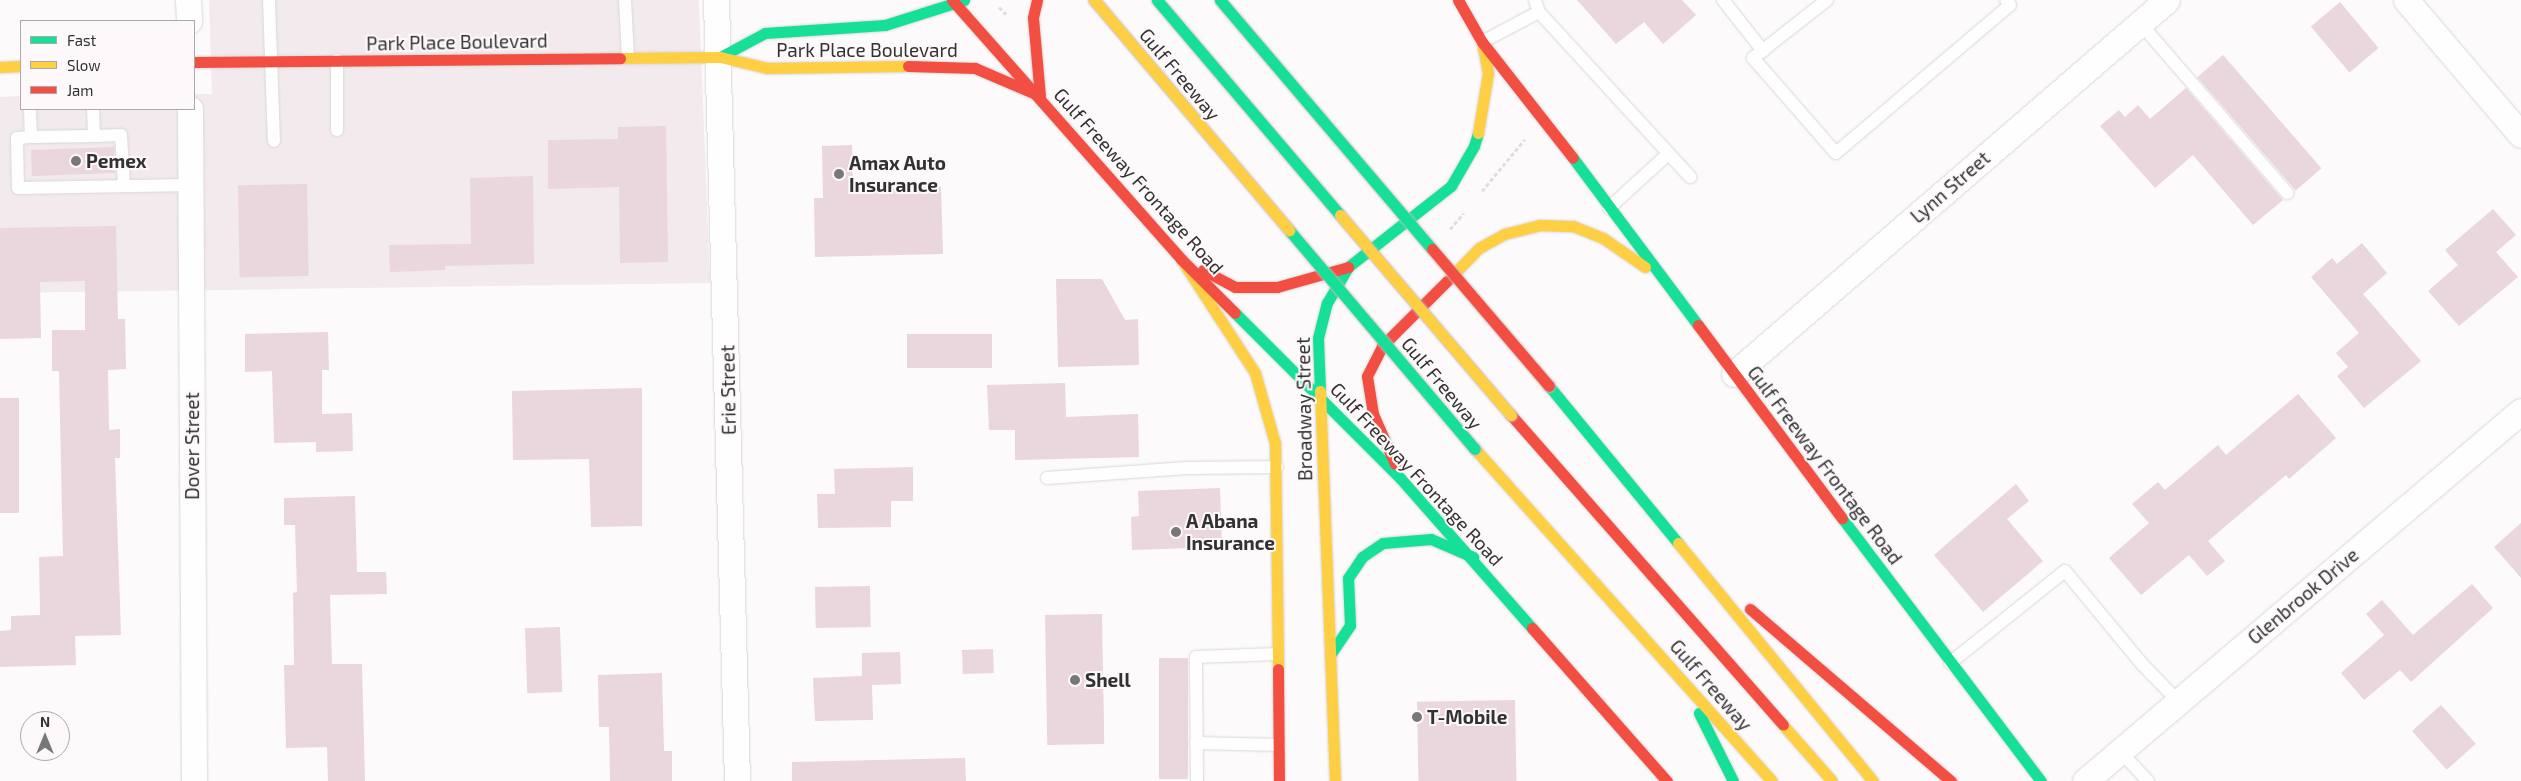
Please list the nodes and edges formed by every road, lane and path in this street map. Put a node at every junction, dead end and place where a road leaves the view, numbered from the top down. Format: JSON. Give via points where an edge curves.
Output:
{"nodes":[{"id":1,"x":188,"y":0,"type":"edge"},
{"id":2,"x":269,"y":0,"type":"edge"},
{"id":3,"x":625,"y":0,"type":"edge"},
{"id":4,"x":716,"y":0,"type":"edge"},
{"id":5,"x":1037,"y":0,"type":"edge"},
{"id":6,"x":1094,"y":0,"type":"edge"},
{"id":7,"x":1157,"y":0,"type":"edge"},
{"id":8,"x":1220,"y":0,"type":"edge"},
{"id":9,"x":1458,"y":0,"type":"edge"},
{"id":10,"x":1723,"y":0,"type":"edge"},
{"id":11,"x":1827,"y":0,"type":"edge"},
{"id":12,"x":2006,"y":0,"type":"edge"},
{"id":13,"x":2167,"y":0,"type":"edge"},
{"id":14,"x":2406,"y":0,"type":"edge"},
{"id":15,"x":957,"y":2,"type":"edge"},
{"id":16,"x":1537,"y":6,"type":"edge"},
{"id":17,"x":189,"y":20,"type":"edge"},
{"id":18,"x":2140,"y":23,"type":"junction"},
{"id":19,"x":1482,"y":42,"type":"junction"},
{"id":20,"x":1763,"y":50,"type":"junction"},
{"id":21,"x":720,"y":57,"type":"junction"},
{"id":22,"x":628,"y":58,"type":"junction"},
{"id":23,"x":337,"y":60,"type":"junction"},
{"id":24,"x":272,"y":61,"type":"junction"},
{"id":25,"x":195,"y":62,"type":"edge"},
{"id":26,"x":20,"y":66,"type":"edge"},
{"id":27,"x":0,"y":67,"type":"edge"},
{"id":28,"x":1040,"y":96,"type":"junction"},
{"id":29,"x":30,"y":110,"type":"edge"},
{"id":30,"x":93,"y":110,"type":"edge"},
{"id":31,"x":190,"y":110,"type":"edge"},
{"id":32,"x":337,"y":130,"type":"dead end"},
{"id":33,"x":2521,"y":135,"type":"edge"},
{"id":34,"x":94,"y":136,"type":"junction"},
{"id":35,"x":31,"y":137,"type":"junction"},
{"id":36,"x":274,"y":141,"type":"dead end"},
{"id":37,"x":1668,"y":154,"type":"junction"},
{"id":38,"x":1690,"y":177,"type":"dead end"},
{"id":39,"x":191,"y":185,"type":"junction"},
{"id":40,"x":124,"y":186,"type":"junction"},
{"id":41,"x":2287,"y":193,"type":"dead end"},
{"id":42,"x":1609,"y":208,"type":"junction"},
{"id":43,"x":1181,"y":260,"type":"junction"},
{"id":44,"x":1348,"y":267,"type":"junction"},
{"id":45,"x":1663,"y":279,"type":"junction"},
{"id":46,"x":1734,"y":374,"type":"junction"},
{"id":47,"x":1319,"y":396,"type":"junction"},
{"id":48,"x":2521,"y":411,"type":"edge"},
{"id":49,"x":1277,"y":467,"type":"junction"},
{"id":50,"x":1047,"y":478,"type":"dead end"},
{"id":51,"x":1401,"y":479,"type":"junction"},
{"id":52,"x":1473,"y":557,"type":"junction"},
{"id":53,"x":1702,"y":570,"type":"junction"},
{"id":54,"x":1278,"y":654,"type":"junction"},
{"id":55,"x":1330,"y":655,"type":"junction"},
{"id":56,"x":1950,"y":663,"type":"junction"},
{"id":57,"x":1681,"y":676,"type":"junction"},
{"id":58,"x":2178,"y":701,"type":"junction"},
{"id":59,"x":1196,"y":744,"type":"junction"},
{"id":60,"x":1279,"y":745,"type":"junction"},
{"id":61,"x":2120,"y":751,"type":"junction"},
{"id":62,"x":195,"y":781,"type":"edge"},
{"id":63,"x":737,"y":781,"type":"edge"},
{"id":64,"x":1197,"y":781,"type":"edge"},
{"id":65,"x":1279,"y":781,"type":"edge"},
{"id":66,"x":1335,"y":781,"type":"edge"},
{"id":67,"x":1667,"y":781,"type":"edge"},
{"id":68,"x":1733,"y":781,"type":"edge"},
{"id":69,"x":1772,"y":781,"type":"edge"},
{"id":70,"x":1832,"y":781,"type":"edge"},
{"id":71,"x":1873,"y":781,"type":"edge"},
{"id":72,"x":1951,"y":781,"type":"edge"},
{"id":73,"x":2041,"y":781,"type":"edge"},
{"id":74,"x":2085,"y":781,"type":"edge"},
{"id":75,"x":2148,"y":781,"type":"edge"}],
"edges":[{"from":1,"to":17,"type":"street"},
{"from":2,"to":24,"type":"lane"},
{"from":3,"to":22,"type":"lane"},
{"from":4,"to":21,"type":"street","name":"Erie Street"},
{"from":5,"to":28,"type":"main road","via":[[1033,18]]},
{"from":6,"to":57,"type":"main road","name":"Gulf Freeway","bridge":true,"via":[[1475,449]]},
{"from":7,"to":70,"type":"main road","name":"Gulf Freeway","bridge":true,"via":[[1511,415]]},
{"from":8,"to":53,"type":"main road","bridge":true},
{"from":9,"to":19,"type":"main road","name":"Gulf Freeway Frontage Road"},
{"from":10,"to":20,"type":"lane"},
{"from":11,"to":20,"type":"lane"},
{"from":12,"to":20,"type":"lane","via":[[2010,4],[1836,153],[1753,58]]},
{"from":13,"to":18,"type":"street","name":"Lynn Street"},
{"from":14,"to":33,"type":"street"},
{"from":15,"to":21,"type":"main road","name":"Park Place Boulevard","via":[[885,25],[765,33]]},
{"from":15,"to":28,"type":"main road","name":"Gulf Freeway Frontage Road"},
{"from":16,"to":19,"type":"lane"},
{"from":16,"to":37,"type":"lane"},
{"from":18,"to":41,"type":"lane"},
{"from":18,"to":46,"type":"street","name":"Lynn Street"},
{"from":19,"to":42,"type":"main road","name":"Gulf Freeway Frontage Road"},
{"from":19,"to":44,"type":"main road","name":"Broadway Street","via":[[1488,73],[1484,110],[1474,146],[1451,186]]},
{"from":21,"to":22,"type":"main road","name":"Park Place Boulevard"},
{"from":21,"to":28,"type":"main road","name":"Park Place Boulevard","via":[[768,68],[941,65],[975,68]]},
{"from":21,"to":63,"type":"street","name":"Erie Street"},
{"from":22,"to":23,"type":"main road","name":"Park Place Boulevard"},
{"from":23,"to":24,"type":"main road","name":"Park Place Boulevard"},
{"from":23,"to":32,"type":"lane"},
{"from":24,"to":25,"type":"main road","name":"Park Place Boulevard"},
{"from":24,"to":36,"type":"lane"},
{"from":26,"to":27,"type":"main road"},
{"from":28,"to":43,"type":"main road","name":"Gulf Freeway Frontage Road"},
{"from":29,"to":35,"type":"lane"},
{"from":30,"to":34,"type":"lane"},
{"from":31,"to":39,"type":"street","name":"Dover Street"},
{"from":34,"to":35,"type":"lane"},
{"from":34,"to":40,"type":"lane","via":[[121,135]]},
{"from":35,"to":40,"type":"lane","via":[[17,138],[18,188]]},
{"from":37,"to":38,"type":"lane"},
{"from":37,"to":42,"type":"lane"},
{"from":39,"to":40,"type":"lane"},
{"from":39,"to":62,"type":"street","name":"Dover Street"},
{"from":42,"to":45,"type":"main road","name":"Gulf Freeway Frontage Road"},
{"from":43,"to":44,"type":"main road","via":[[1235,287],[1277,287]]},
{"from":43,"to":47,"type":"main road","name":"Gulf Freeway Frontage Road"},
{"from":43,"to":49,"type":"main road","name":"Broadway Street","via":[[1255,373],[1272,429]]},
{"from":44,"to":47,"type":"main road","name":"Broadway Street","via":[[1326,303],[1318,338]]},
{"from":45,"to":46,"type":"main road","name":"Gulf Freeway Frontage Road"},
{"from":45,"to":51,"type":"main road","via":[[1603,238],[1573,226],[1539,225],[1504,234],[1479,248],[1382,346],[1367,376],[1372,414]]},
{"from":46,"to":56,"type":"main road","name":"Gulf Freeway Frontage Road"},
{"from":47,"to":51,"type":"main road","name":"Gulf Freeway Frontage Road"},
{"from":47,"to":55,"type":"main road","name":"Broadway Street"},
{"from":48,"to":58,"type":"street","name":"Glenbrook Drive"},
{"from":49,"to":50,"type":"lane","via":[[1187,468]]},
{"from":49,"to":54,"type":"main road","name":"Broadway Street"},
{"from":51,"to":52,"type":"main road","name":"Gulf Freeway Frontage Road"},
{"from":52,"to":55,"type":"main road","via":[[1431,538],[1383,542],[1362,557],[1348,578],[1350,625]]},
{"from":52,"to":67,"type":"main road","name":"Gulf Freeway Frontage Road"},
{"from":53,"to":71,"type":"main road"},
{"from":53,"to":72,"type":"main road","via":[[1863,703]]},
{"from":54,"to":59,"type":"lane","via":[[1196,657]]},
{"from":54,"to":60,"type":"main road","name":"Broadway Street"},
{"from":55,"to":66,"type":"main road","name":"Broadway Street"},
{"from":56,"to":58,"type":"lane","via":[[2065,571],[2141,663]]},
{"from":56,"to":73,"type":"main road","name":"Gulf Freeway Frontage Road"},
{"from":57,"to":68,"type":"main road"},
{"from":57,"to":69,"type":"main road","name":"Gulf Freeway"},
{"from":58,"to":61,"type":"street","name":"Glenbrook Drive"},
{"from":59,"to":60,"type":"lane"},
{"from":59,"to":64,"type":"lane"},
{"from":60,"to":65,"type":"main road","name":"Broadway Street"},
{"from":61,"to":74,"type":"street","name":"Glenbrook Drive"},
{"from":61,"to":75,"type":"lane"}]}
